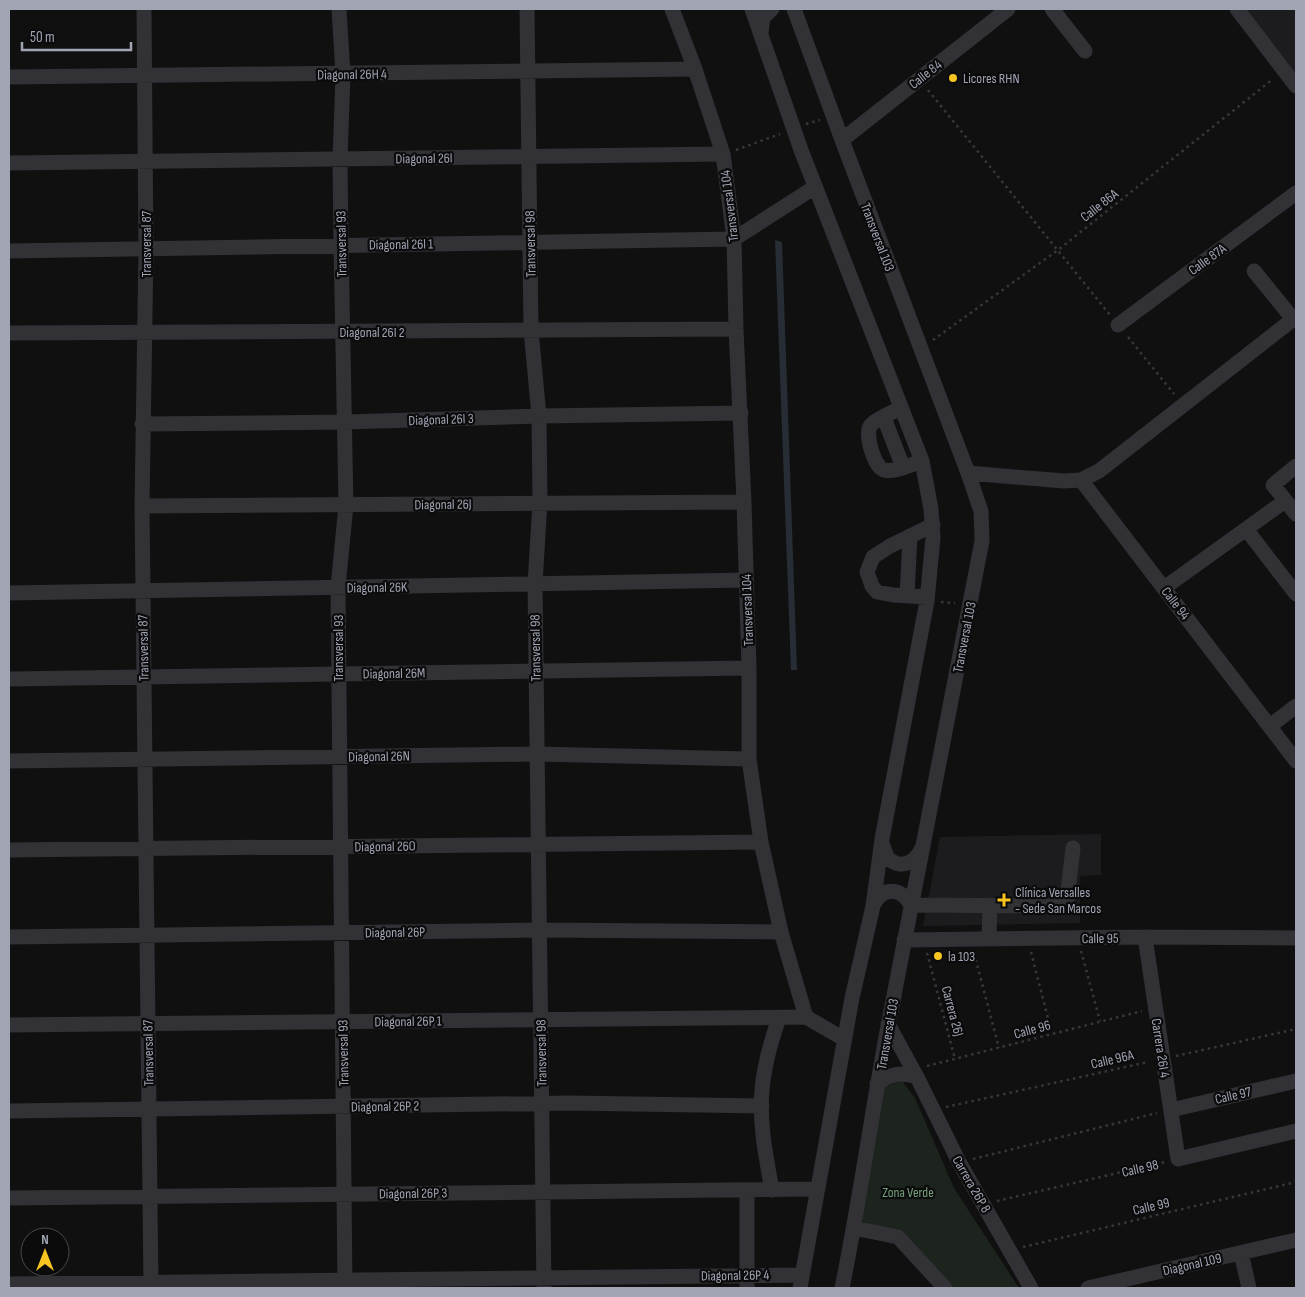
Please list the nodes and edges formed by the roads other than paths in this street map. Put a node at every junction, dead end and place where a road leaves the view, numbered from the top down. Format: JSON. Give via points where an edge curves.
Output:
{"nodes":[{"id":1,"x":144,"y":9,"type":"edge"},
{"id":2,"x":339,"y":9,"type":"edge"},
{"id":3,"x":527,"y":9,"type":"edge"},
{"id":4,"x":752,"y":9,"type":"edge"},
{"id":5,"x":772,"y":9,"type":"edge"},
{"id":6,"x":787,"y":9,"type":"edge"},
{"id":7,"x":1008,"y":9,"type":"edge"},
{"id":8,"x":1052,"y":9,"type":"edge"},
{"id":9,"x":1237,"y":9,"type":"edge"},
{"id":10,"x":676,"y":11,"type":"edge"},
{"id":11,"x":796,"y":15,"type":"edge"},
{"id":12,"x":761,"y":34,"type":"junction"},
{"id":13,"x":1086,"y":51,"type":"dead end"},
{"id":14,"x":695,"y":69,"type":"junction"},
{"id":15,"x":528,"y":70,"type":"junction"},
{"id":16,"x":343,"y":74,"type":"junction"},
{"id":17,"x":9,"y":77,"type":"edge"},
{"id":18,"x":144,"y":77,"type":"junction"},
{"id":19,"x":1296,"y":86,"type":"edge"},
{"id":20,"x":842,"y":140,"type":"junction"},
{"id":21,"x":723,"y":154,"type":"junction"},
{"id":22,"x":529,"y":156,"type":"junction"},
{"id":23,"x":340,"y":160,"type":"junction"},
{"id":24,"x":145,"y":162,"type":"junction"},
{"id":25,"x":9,"y":163,"type":"edge"},
{"id":26,"x":815,"y":187,"type":"junction"},
{"id":27,"x":1296,"y":193,"type":"edge"},
{"id":28,"x":734,"y":239,"type":"junction"},
{"id":29,"x":530,"y":242,"type":"junction"},
{"id":30,"x":341,"y":245,"type":"junction"},
{"id":31,"x":146,"y":250,"type":"junction"},
{"id":32,"x":9,"y":251,"type":"edge"},
{"id":33,"x":1254,"y":271,"type":"dead end"},
{"id":34,"x":1295,"y":318,"type":"edge"},
{"id":35,"x":1118,"y":325,"type":"road end"},
{"id":36,"x":736,"y":329,"type":"junction"},
{"id":37,"x":531,"y":330,"type":"junction"},
{"id":38,"x":343,"y":332,"type":"junction"},
{"id":39,"x":145,"y":333,"type":"junction"},
{"id":40,"x":9,"y":334,"type":"edge"},
{"id":41,"x":901,"y":408,"type":"junction"},
{"id":42,"x":741,"y":413,"type":"junction"},
{"id":43,"x":539,"y":416,"type":"junction"},
{"id":44,"x":884,"y":418,"type":"junction"},
{"id":45,"x":345,"y":422,"type":"junction"},
{"id":46,"x":142,"y":424,"type":"junction"},
{"id":47,"x":922,"y":461,"type":"junction"},
{"id":48,"x":1296,"y":466,"type":"edge"},
{"id":49,"x":903,"y":467,"type":"junction"},
{"id":50,"x":968,"y":473,"type":"junction"},
{"id":51,"x":1081,"y":480,"type":"junction"},
{"id":52,"x":1285,"y":501,"type":"junction"},
{"id":53,"x":540,"y":502,"type":"junction"},
{"id":54,"x":744,"y":502,"type":"junction"},
{"id":55,"x":346,"y":505,"type":"junction"},
{"id":56,"x":142,"y":506,"type":"junction"},
{"id":57,"x":1296,"y":514,"type":"edge"},
{"id":58,"x":933,"y":525,"type":"junction"},
{"id":59,"x":1246,"y":529,"type":"junction"},
{"id":60,"x":910,"y":536,"type":"junction"},
{"id":61,"x":746,"y":580,"type":"junction"},
{"id":62,"x":535,"y":584,"type":"junction"},
{"id":63,"x":338,"y":587,"type":"junction"},
{"id":64,"x":1164,"y":588,"type":"junction"},
{"id":65,"x":142,"y":591,"type":"junction"},
{"id":66,"x":9,"y":593,"type":"edge"},
{"id":67,"x":1296,"y":594,"type":"edge"},
{"id":68,"x":907,"y":596,"type":"junction"},
{"id":69,"x":927,"y":599,"type":"junction"},
{"id":70,"x":749,"y":668,"type":"junction"},
{"id":71,"x":535,"y":671,"type":"junction"},
{"id":72,"x":338,"y":674,"type":"junction"},
{"id":73,"x":143,"y":677,"type":"junction"},
{"id":74,"x":9,"y":679,"type":"edge"},
{"id":75,"x":1296,"y":706,"type":"edge"},
{"id":76,"x":1270,"y":726,"type":"junction"},
{"id":77,"x":537,"y":754,"type":"junction"},
{"id":78,"x":340,"y":757,"type":"junction"},
{"id":79,"x":144,"y":760,"type":"junction"},
{"id":80,"x":749,"y":760,"type":"junction"},
{"id":81,"x":1296,"y":761,"type":"edge"},
{"id":82,"x":9,"y":762,"type":"edge"},
{"id":83,"x":882,"y":839,"type":"junction"},
{"id":84,"x":762,"y":842,"type":"junction"},
{"id":85,"x":538,"y":844,"type":"junction"},
{"id":86,"x":340,"y":846,"type":"junction"},
{"id":87,"x":923,"y":846,"type":"junction"},
{"id":88,"x":146,"y":848,"type":"junction"},
{"id":89,"x":1073,"y":848,"type":"dead end"},
{"id":90,"x":9,"y":850,"type":"edge"},
{"id":91,"x":911,"y":905,"type":"junction"},
{"id":92,"x":990,"y":905,"type":"junction"},
{"id":93,"x":873,"y":906,"type":"junction"},
{"id":94,"x":539,"y":930,"type":"junction"},
{"id":95,"x":782,"y":932,"type":"junction"},
{"id":96,"x":341,"y":933,"type":"junction"},
{"id":97,"x":146,"y":935,"type":"junction"},
{"id":98,"x":9,"y":937,"type":"edge"},
{"id":99,"x":1145,"y":937,"type":"junction"},
{"id":100,"x":1296,"y":938,"type":"edge"},
{"id":101,"x":989,"y":939,"type":"junction"},
{"id":102,"x":904,"y":940,"type":"junction"},
{"id":103,"x":806,"y":1017,"type":"junction"},
{"id":104,"x":779,"y":1018,"type":"junction"},
{"id":105,"x":540,"y":1020,"type":"junction"},
{"id":106,"x":342,"y":1022,"type":"junction"},
{"id":107,"x":148,"y":1024,"type":"junction"},
{"id":108,"x":888,"y":1024,"type":"junction"},
{"id":109,"x":9,"y":1026,"type":"edge"},
{"id":110,"x":844,"y":1038,"type":"junction"},
{"id":111,"x":915,"y":1073,"type":"junction"},
{"id":112,"x":1296,"y":1080,"type":"edge"},
{"id":113,"x":878,"y":1084,"type":"junction"},
{"id":114,"x":542,"y":1104,"type":"junction"},
{"id":115,"x":762,"y":1106,"type":"junction"},
{"id":116,"x":343,"y":1107,"type":"junction"},
{"id":117,"x":149,"y":1109,"type":"junction"},
{"id":118,"x":1171,"y":1110,"type":"junction"},
{"id":119,"x":9,"y":1111,"type":"edge"},
{"id":120,"x":1296,"y":1132,"type":"edge"},
{"id":121,"x":747,"y":1190,"type":"junction"},
{"id":122,"x":772,"y":1190,"type":"junction"},
{"id":123,"x":818,"y":1190,"type":"junction"},
{"id":124,"x":542,"y":1191,"type":"junction"},
{"id":125,"x":344,"y":1194,"type":"junction"},
{"id":126,"x":150,"y":1196,"type":"junction"},
{"id":127,"x":9,"y":1198,"type":"edge"},
{"id":128,"x":854,"y":1228,"type":"junction"},
{"id":129,"x":1296,"y":1240,"type":"edge"},
{"id":130,"x":1241,"y":1253,"type":"junction"},
{"id":131,"x":801,"y":1281,"type":"edge"},
{"id":132,"x":748,"y":1282,"type":"edge"},
{"id":133,"x":544,"y":1283,"type":"edge"},
{"id":134,"x":9,"y":1284,"type":"edge"},
{"id":135,"x":345,"y":1284,"type":"edge"},
{"id":136,"x":151,"y":1285,"type":"edge"},
{"id":137,"x":944,"y":1286,"type":"edge"},
{"id":138,"x":842,"y":1288,"type":"edge"},
{"id":139,"x":1031,"y":1288,"type":"edge"},
{"id":140,"x":1088,"y":1288,"type":"edge"},
{"id":141,"x":1249,"y":1288,"type":"edge"}],
"edges":[{"from":1,"to":18,"type":"street","name":"Transversal 87"},
{"from":2,"to":16,"type":"street","name":"Transversal 93"},
{"from":3,"to":15,"type":"street","name":"Transversal 98"},
{"from":4,"to":12,"type":"street"},
{"from":5,"to":12,"type":"street","via":[[763,18]]},
{"from":6,"to":11,"type":"street"},
{"from":7,"to":20,"type":"street","name":"Calle 84"},
{"from":8,"to":13,"type":"street"},
{"from":9,"to":19,"type":"street"},
{"from":10,"to":14,"type":"street"},
{"from":11,"to":20,"type":"street","name":"Transversal 103"},
{"from":12,"to":26,"type":"street"},
{"from":14,"to":15,"type":"street","name":"Diagonal 26H 4"},
{"from":14,"to":21,"type":"street"},
{"from":15,"to":16,"type":"street","name":"Diagonal 26H 4"},
{"from":15,"to":22,"type":"street","name":"Transversal 98"},
{"from":16,"to":18,"type":"street","name":"Diagonal 26H 4"},
{"from":16,"to":23,"type":"street","name":"Transversal 93"},
{"from":17,"to":18,"type":"street","name":"Diagonal 26H 4"},
{"from":18,"to":24,"type":"street","name":"Transversal 87"},
{"from":20,"to":50,"type":"street","name":"Transversal 103"},
{"from":21,"to":22,"type":"street","name":"Diagonal 26I"},
{"from":21,"to":28,"type":"street","name":"Transversal 104"},
{"from":22,"to":23,"type":"street","name":"Diagonal 26I"},
{"from":22,"to":29,"type":"street","name":"Transversal 98"},
{"from":23,"to":24,"type":"street","name":"Diagonal 26I"},
{"from":23,"to":30,"type":"street","name":"Transversal 93"},
{"from":24,"to":25,"type":"street","name":"Diagonal 26I"},
{"from":24,"to":31,"type":"street","name":"Transversal 87"},
{"from":26,"to":28,"type":"street"},
{"from":26,"to":41,"type":"street"},
{"from":27,"to":35,"type":"street","name":"Calle 87A"},
{"from":28,"to":29,"type":"street","name":"Diagonal 26I 1"},
{"from":28,"to":36,"type":"street","name":"Transversal 104"},
{"from":29,"to":30,"type":"street","name":"Diagonal 26I 1"},
{"from":29,"to":37,"type":"street","name":"Transversal 98"},
{"from":30,"to":31,"type":"street","name":"Diagonal 26I 1"},
{"from":30,"to":38,"type":"street","name":"Transversal 93"},
{"from":31,"to":32,"type":"street","name":"Diagonal 26I 1"},
{"from":31,"to":39,"type":"street","name":"Transversal 87"},
{"from":33,"to":34,"type":"street"},
{"from":34,"to":51,"type":"street","via":[[1099,471]]},
{"from":36,"to":37,"type":"street","name":"Diagonal 26I 2"},
{"from":36,"to":42,"type":"street","name":"Transversal 104"},
{"from":37,"to":38,"type":"street","name":"Diagonal 26I 2"},
{"from":37,"to":43,"type":"street","name":"Transversal 98"},
{"from":38,"to":39,"type":"street","name":"Diagonal 26I 2"},
{"from":38,"to":45,"type":"street","name":"Transversal 93"},
{"from":39,"to":40,"type":"street","name":"Diagonal 26I 2"},
{"from":39,"to":46,"type":"street","name":"Transversal 87"},
{"from":41,"to":44,"type":"street"},
{"from":41,"to":47,"type":"street"},
{"from":42,"to":43,"type":"street","name":"Diagonal 26I 3"},
{"from":42,"to":54,"type":"street","name":"Transversal 104"},
{"from":43,"to":45,"type":"street","name":"Diagonal 26I 3"},
{"from":43,"to":53,"type":"street","name":"Transversal 98"},
{"from":44,"to":49,"type":"street"},
{"from":44,"to":49,"type":"street","via":[[871,425],[867,433],[878,466],[884,470]]},
{"from":45,"to":46,"type":"street","name":"Diagonal 26I 3"},
{"from":45,"to":55,"type":"street","name":"Transversal 93"},
{"from":46,"to":56,"type":"street","name":"Transversal 87"},
{"from":47,"to":49,"type":"street"},
{"from":47,"to":58,"type":"street"},
{"from":48,"to":52,"type":"street","via":[[1273,485]]},
{"from":50,"to":51,"type":"street"},
{"from":50,"to":87,"type":"street","name":"Transversal 103","via":[[980,511],[982,541]]},
{"from":51,"to":64,"type":"street","name":"Calle 94"},
{"from":52,"to":57,"type":"street"},
{"from":52,"to":59,"type":"street"},
{"from":53,"to":54,"type":"street","name":"Diagonal 26J"},
{"from":53,"to":55,"type":"street","name":"Diagonal 26J"},
{"from":53,"to":62,"type":"street","name":"Transversal 98"},
{"from":54,"to":61,"type":"street","name":"Transversal 104"},
{"from":55,"to":56,"type":"street","name":"Diagonal 26J"},
{"from":55,"to":63,"type":"street","name":"Transversal 93"},
{"from":56,"to":65,"type":"street","name":"Transversal 87"},
{"from":58,"to":60,"type":"street"},
{"from":58,"to":69,"type":"street"},
{"from":59,"to":64,"type":"street"},
{"from":59,"to":67,"type":"street"},
{"from":60,"to":68,"type":"street"},
{"from":60,"to":68,"type":"street","via":[[873,557],[867,572],[876,592]]},
{"from":61,"to":62,"type":"street","name":"Diagonal 26K"},
{"from":61,"to":70,"type":"street","name":"Transversal 104"},
{"from":62,"to":63,"type":"street","name":"Diagonal 26K"},
{"from":62,"to":71,"type":"street","name":"Transversal 98"},
{"from":63,"to":65,"type":"street","name":"Diagonal 26K"},
{"from":63,"to":72,"type":"street","name":"Transversal 93"},
{"from":64,"to":76,"type":"street","name":"Calle 94"},
{"from":65,"to":66,"type":"street","name":"Diagonal 26K"},
{"from":65,"to":73,"type":"street","name":"Transversal 87"},
{"from":68,"to":69,"type":"street"},
{"from":69,"to":83,"type":"street"},
{"from":70,"to":71,"type":"street","name":"Diagonal 26M"},
{"from":70,"to":80,"type":"street","name":"Transversal 104"},
{"from":71,"to":72,"type":"street","name":"Diagonal 26M"},
{"from":71,"to":77,"type":"street","name":"Transversal 98"},
{"from":72,"to":73,"type":"street","name":"Diagonal 26M"},
{"from":72,"to":78,"type":"street","name":"Transversal 93"},
{"from":73,"to":74,"type":"street","name":"Diagonal 26M"},
{"from":73,"to":79,"type":"street","name":"Transversal 87"},
{"from":75,"to":76,"type":"street"},
{"from":76,"to":81,"type":"street","name":"Calle 94"},
{"from":77,"to":78,"type":"street","name":"Diagonal 26N"},
{"from":77,"to":80,"type":"street","name":"Diagonal 26N"},
{"from":77,"to":85,"type":"street","name":"Transversal 98"},
{"from":78,"to":79,"type":"street","name":"Diagonal 26N"},
{"from":78,"to":86,"type":"street","name":"Transversal 93"},
{"from":79,"to":82,"type":"street","name":"Diagonal 26N"},
{"from":79,"to":88,"type":"street","name":"Transversal 87"},
{"from":80,"to":84,"type":"street","name":"Transversal 104"},
{"from":83,"to":87,"type":"street","via":[[887,857],[898,864],[912,862]]},
{"from":83,"to":93,"type":"street"},
{"from":84,"to":85,"type":"street","name":"Diagonal 26O"},
{"from":84,"to":95,"type":"street","name":"Transversal 104"},
{"from":85,"to":86,"type":"street","name":"Diagonal 26O"},
{"from":85,"to":94,"type":"street","name":"Transversal 98"},
{"from":86,"to":88,"type":"street","name":"Diagonal 26O"},
{"from":86,"to":96,"type":"street","name":"Transversal 93"},
{"from":87,"to":91,"type":"street","name":"Transversal 103"},
{"from":88,"to":90,"type":"street","name":"Diagonal 26O"},
{"from":88,"to":97,"type":"street","name":"Transversal 87"},
{"from":89,"to":92,"type":"street","via":[[1067,899],[1063,904]]},
{"from":91,"to":92,"type":"street"},
{"from":91,"to":93,"type":"street","via":[[906,896],[894,891],[882,893]]},
{"from":91,"to":102,"type":"street","name":"Transversal 103"},
{"from":92,"to":101,"type":"street"},
{"from":93,"to":110,"type":"street"},
{"from":94,"to":95,"type":"street","name":"Diagonal 26P"},
{"from":94,"to":96,"type":"street","name":"Diagonal 26P"},
{"from":94,"to":105,"type":"street","name":"Transversal 98"},
{"from":95,"to":103,"type":"street","name":"Transversal 104"},
{"from":96,"to":97,"type":"street","name":"Diagonal 26P"},
{"from":96,"to":106,"type":"street","name":"Transversal 93"},
{"from":97,"to":98,"type":"street","name":"Diagonal 26P"},
{"from":97,"to":107,"type":"street","name":"Transversal 87"},
{"from":99,"to":100,"type":"street","name":"Calle 95"},
{"from":99,"to":101,"type":"street","name":"Calle 95"},
{"from":99,"to":118,"type":"street","name":"Carrera 26I 4"},
{"from":101,"to":102,"type":"street","name":"Calle 95"},
{"from":102,"to":108,"type":"street","name":"Transversal 103"},
{"from":103,"to":104,"type":"street","name":"Diagonal 26P 1"},
{"from":103,"to":110,"type":"street"},
{"from":104,"to":105,"type":"street","name":"Diagonal 26P 1"},
{"from":104,"to":115,"type":"street","via":[[766,1061]]},
{"from":105,"to":106,"type":"street","name":"Diagonal 26P 1"},
{"from":105,"to":114,"type":"street","name":"Transversal 98"},
{"from":106,"to":107,"type":"street","name":"Diagonal 26P 1"},
{"from":106,"to":116,"type":"street","name":"Transversal 93"},
{"from":107,"to":109,"type":"street","name":"Diagonal 26P 1"},
{"from":107,"to":117,"type":"street","name":"Transversal 87"},
{"from":108,"to":111,"type":"street","name":"Carrera 26P 8"},
{"from":108,"to":113,"type":"street","name":"Transversal 103"},
{"from":110,"to":123,"type":"street"},
{"from":111,"to":113,"type":"street","via":[[892,1075]]},
{"from":111,"to":139,"type":"street","name":"Carrera 26P 8","via":[[959,1162]]},
{"from":112,"to":118,"type":"street","name":"Calle 97"},
{"from":113,"to":128,"type":"street","name":"Transversal 103"},
{"from":114,"to":115,"type":"street","name":"Diagonal 26P 2"},
{"from":114,"to":116,"type":"street","name":"Diagonal 26P 2"},
{"from":114,"to":124,"type":"street","name":"Transversal 98"},
{"from":115,"to":122,"type":"street","via":[[762,1130]]},
{"from":116,"to":117,"type":"street","name":"Diagonal 26P 2"},
{"from":116,"to":125,"type":"street","name":"Transversal 93"},
{"from":117,"to":119,"type":"street","name":"Diagonal 26P 2"},
{"from":117,"to":126,"type":"street","name":"Transversal 87"},
{"from":118,"to":120,"type":"street","name":"Carrera 26I 4","via":[[1178,1159]]},
{"from":121,"to":122,"type":"street","name":"Diagonal 26P 3"},
{"from":121,"to":124,"type":"street","name":"Diagonal 26P 3"},
{"from":121,"to":132,"type":"street"},
{"from":122,"to":123,"type":"street","name":"Diagonal 26P 3"},
{"from":123,"to":131,"type":"street"},
{"from":124,"to":125,"type":"street","name":"Diagonal 26P 3"},
{"from":124,"to":133,"type":"street","name":"Transversal 98"},
{"from":125,"to":126,"type":"street","name":"Diagonal 26P 3"},
{"from":125,"to":135,"type":"street","name":"Transversal 93"},
{"from":126,"to":127,"type":"street","name":"Diagonal 26P 3"},
{"from":126,"to":136,"type":"street","name":"Transversal 87"},
{"from":128,"to":137,"type":"street","via":[[898,1237]]},
{"from":128,"to":138,"type":"street","name":"Transversal 103"},
{"from":129,"to":130,"type":"street","name":"Diagonal 109"},
{"from":130,"to":140,"type":"street","name":"Diagonal 109"},
{"from":130,"to":141,"type":"street"},
{"from":131,"to":132,"type":"street","name":"Diagonal 26P 4"},
{"from":132,"to":133,"type":"street","name":"Diagonal 26P 4"},
{"from":133,"to":135,"type":"street","name":"Diagonal 26P 4"},
{"from":134,"to":136,"type":"street","name":"Diagonal 26P 4"},
{"from":135,"to":136,"type":"street","name":"Diagonal 26P 4"}]}
